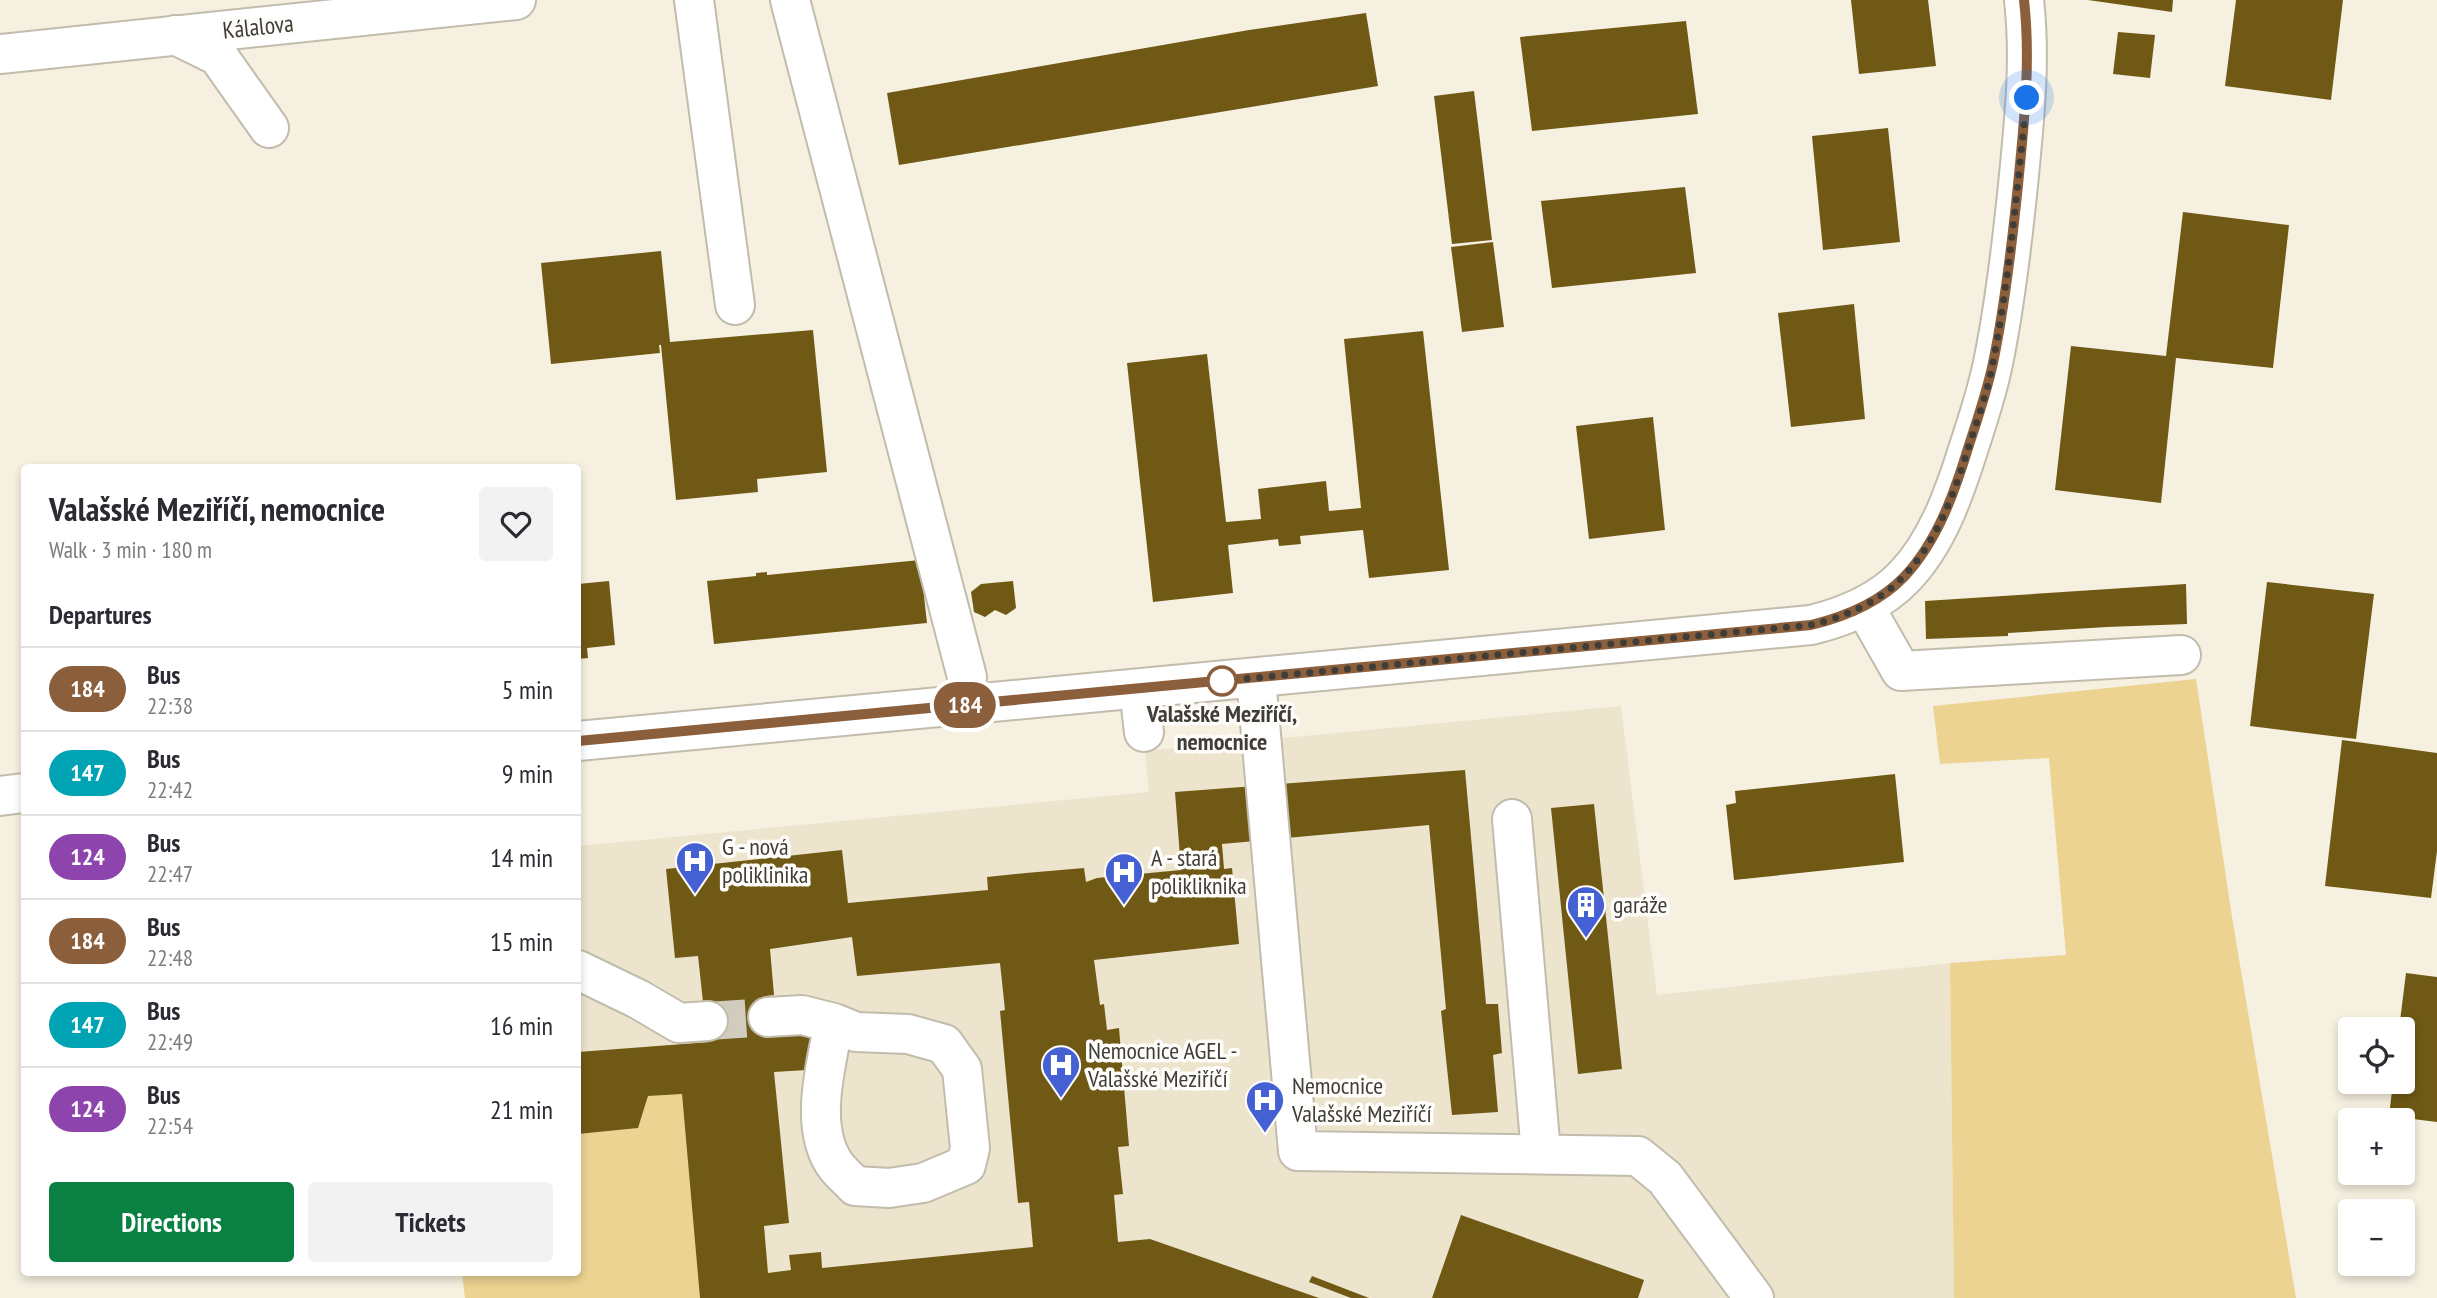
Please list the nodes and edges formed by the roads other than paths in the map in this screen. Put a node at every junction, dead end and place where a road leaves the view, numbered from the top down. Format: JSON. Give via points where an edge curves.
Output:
{"nodes":[{"id":1,"x":516,"y":0,"type":"edge"},
{"id":2,"x":694,"y":0,"type":"edge"},
{"id":3,"x":790,"y":0,"type":"edge"},
{"id":4,"x":2024,"y":0,"type":"edge"},
{"id":5,"x":175,"y":35,"type":"junction"},
{"id":6,"x":0,"y":54,"type":"edge"},
{"id":7,"x":269,"y":128,"type":"dead end"},
{"id":8,"x":735,"y":305,"type":"dead end"},
{"id":9,"x":1864,"y":606,"type":"junction"},
{"id":10,"x":2181,"y":655,"type":"dead end"},
{"id":11,"x":967,"y":677,"type":"dead end"},
{"id":12,"x":1256,"y":678,"type":"junction"},
{"id":13,"x":1139,"y":689,"type":"junction"},
{"id":14,"x":1143,"y":732,"type":"dead end"},
{"id":15,"x":581,"y":741,"type":"edge"},
{"id":16,"x":21,"y":793,"type":"edge"},
{"id":17,"x":0,"y":796,"type":"edge"},
{"id":18,"x":1511,"y":819,"type":"dead end"},
{"id":19,"x":581,"y":972,"type":"edge"},
{"id":20,"x":768,"y":1017,"type":"tunnel mouth"},
{"id":21,"x":708,"y":1021,"type":"tunnel mouth"},
{"id":22,"x":834,"y":1023,"type":"junction"},
{"id":23,"x":1541,"y":1153,"type":"junction"},
{"id":24,"x":1754,"y":1298,"type":"edge"}],
"edges":[{"from":1,"to":5,"type":"street","name":"Kálalova"},
{"from":2,"to":8,"type":"street"},
{"from":3,"to":11,"type":"street"},
{"from":4,"to":9,"type":"street","via":[[2027,98],[1993,364],[1956,489],[1942,519],[1904,577]]},
{"from":5,"to":6,"type":"street","name":"Kálalova"},
{"from":5,"to":7,"type":"street","via":[[218,56]]},
{"from":9,"to":10,"type":"street","via":[[1901,671]]},
{"from":9,"to":12,"type":"street","via":[[1811,625]]},
{"from":12,"to":13,"type":"street"},
{"from":12,"to":23,"type":"street","via":[[1298,1151]]},
{"from":13,"to":14,"type":"street"},
{"from":13,"to":15,"type":"street"},
{"from":16,"to":17,"type":"street"},
{"from":18,"to":23,"type":"street"},
{"from":19,"to":21,"type":"street","via":[[679,1023]]},
{"from":20,"to":22,"type":"street","via":[[802,1015]]},
{"from":22,"to":22,"type":"street","via":[[821,1096],[824,1140],[835,1165],[855,1186],[890,1188],[923,1184],[966,1165],[970,1148],[962,1069],[944,1044],[908,1034],[856,1032]]},
{"from":23,"to":24,"type":"street","via":[[1638,1156],[1665,1178]]}]}
